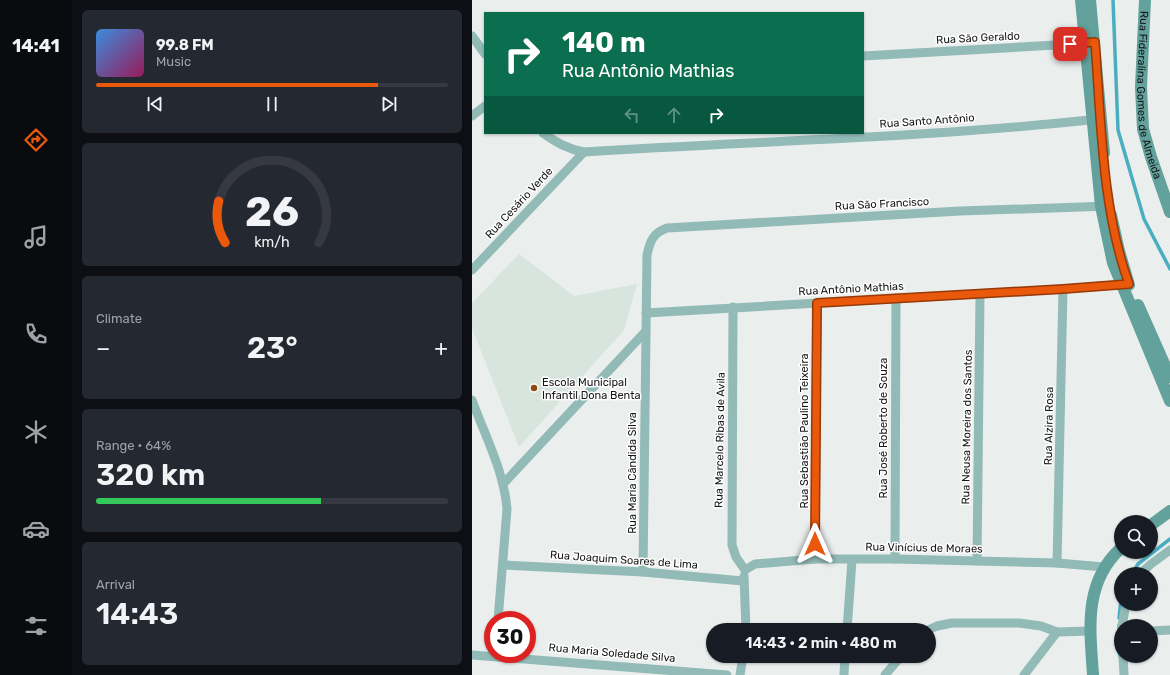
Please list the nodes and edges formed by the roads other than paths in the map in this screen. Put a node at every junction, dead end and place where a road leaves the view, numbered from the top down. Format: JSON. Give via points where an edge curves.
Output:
{"nodes":[{"id":1,"x":1081,"y":0,"type":"edge"},
{"id":2,"x":1090,"y":0,"type":"edge"},
{"id":3,"x":1146,"y":0,"type":"edge"},
{"id":4,"x":472,"y":36,"type":"edge"},
{"id":5,"x":1090,"y":43,"type":"junction"},
{"id":6,"x":484,"y":53,"type":"edge"},
{"id":7,"x":864,"y":56,"type":"edge"},
{"id":8,"x":484,"y":107,"type":"edge"},
{"id":9,"x":472,"y":116,"type":"edge"},
{"id":10,"x":1097,"y":119,"type":"junction"},
{"id":11,"x":544,"y":134,"type":"edge"},
{"id":12,"x":584,"y":152,"type":"junction"},
{"id":13,"x":1106,"y":206,"type":"junction"},
{"id":14,"x":1170,"y":212,"type":"edge"},
{"id":15,"x":656,"y":232,"type":"joint"},
{"id":16,"x":472,"y":270,"type":"edge"},
{"id":17,"x":1125,"y":284,"type":"junction"},
{"id":18,"x":1063,"y":289,"type":"junction"},
{"id":19,"x":980,"y":294,"type":"junction"},
{"id":20,"x":896,"y":298,"type":"junction"},
{"id":21,"x":817,"y":303,"type":"junction"},
{"id":22,"x":733,"y":307,"type":"junction"},
{"id":23,"x":646,"y":313,"type":"junction"},
{"id":24,"x":645,"y":332,"type":"junction"},
{"id":25,"x":1170,"y":377,"type":"edge"},
{"id":26,"x":472,"y":400,"type":"edge"},
{"id":27,"x":1170,"y":401,"type":"edge"},
{"id":28,"x":504,"y":483,"type":"junction"},
{"id":29,"x":1170,"y":511,"type":"edge"},
{"id":30,"x":1158,"y":520,"type":"edge"},
{"id":31,"x":1170,"y":550,"type":"edge"},
{"id":32,"x":1114,"y":556,"type":"edge"},
{"id":33,"x":815,"y":559,"type":"junction"},
{"id":34,"x":895,"y":559,"type":"junction"},
{"id":35,"x":852,"y":560,"type":"junction"},
{"id":36,"x":977,"y":561,"type":"junction"},
{"id":37,"x":1057,"y":563,"type":"junction"},
{"id":38,"x":503,"y":565,"type":"junction"},
{"id":39,"x":1104,"y":567,"type":"junction"},
{"id":40,"x":1148,"y":567,"type":"edge"},
{"id":41,"x":745,"y":570,"type":"junction"},
{"id":42,"x":644,"y":572,"type":"junction"},
{"id":43,"x":743,"y":581,"type":"junction"},
{"id":44,"x":499,"y":611,"type":"edge"},
{"id":45,"x":746,"y":623,"type":"edge"},
{"id":46,"x":848,"y":623,"type":"edge"},
{"id":47,"x":936,"y":626,"type":"edge"},
{"id":48,"x":1170,"y":630,"type":"edge"},
{"id":49,"x":1090,"y":631,"type":"junction"},
{"id":50,"x":1158,"y":631,"type":"edge"},
{"id":51,"x":1057,"y":632,"type":"junction"},
{"id":52,"x":472,"y":655,"type":"edge"},
{"id":53,"x":484,"y":655,"type":"edge"},
{"id":54,"x":536,"y":659,"type":"edge"},
{"id":55,"x":742,"y":663,"type":"edge"},
{"id":56,"x":845,"y":663,"type":"edge"},
{"id":57,"x":895,"y":663,"type":"edge"},
{"id":58,"x":1123,"y":663,"type":"edge"},
{"id":59,"x":727,"y":675,"type":"edge"},
{"id":60,"x":740,"y":675,"type":"edge"},
{"id":61,"x":844,"y":675,"type":"edge"},
{"id":62,"x":885,"y":675,"type":"edge"},
{"id":63,"x":1024,"y":675,"type":"edge"},
{"id":64,"x":1093,"y":675,"type":"edge"},
{"id":65,"x":1124,"y":675,"type":"edge"}],
"edges":[{"from":1,"to":5,"type":"street"},
{"from":2,"to":5,"type":"street"},
{"from":3,"to":14,"type":"street","name":"Rua Fideralina Gomes de Almeida","via":[[1141,87],[1143,129]]},
{"from":4,"to":6,"type":"street"},
{"from":5,"to":7,"type":"street","name":"Rua São Geraldo"},
{"from":5,"to":10,"type":"street"},
{"from":8,"to":9,"type":"street"},
{"from":10,"to":12,"type":"street","name":"Rua Santo Antônio","via":[[846,139]]},
{"from":10,"to":13,"type":"street"},
{"from":11,"to":12,"type":"street","name":"Rua Santo Antônio","via":[[558,144]]},
{"from":12,"to":16,"type":"street","name":"Rua Cesário Verde"},
{"from":13,"to":15,"type":"street","name":"Rua São Francisco","via":[[960,211],[667,228]]},
{"from":13,"to":17,"type":"street","via":[[1106,236]]},
{"from":15,"to":23,"type":"street","name":"Rua Maria Cândida Silva","via":[[647,255]]},
{"from":17,"to":18,"type":"street","name":"Rua Antônio Mathias"},
{"from":17,"to":25,"type":"street"},
{"from":17,"to":27,"type":"street"},
{"from":18,"to":19,"type":"street","name":"Rua Antônio Mathias"},
{"from":18,"to":37,"type":"street","name":"Rua Alzira Rosa"},
{"from":19,"to":20,"type":"street","name":"Rua Antônio Mathias"},
{"from":19,"to":36,"type":"street","name":"Rua Neusa Moreira dos Santos"},
{"from":20,"to":21,"type":"street","name":"Rua Antônio Mathias"},
{"from":20,"to":34,"type":"street","name":"Rua José Roberto de Souza"},
{"from":21,"to":22,"type":"street","name":"Rua Antônio Mathias"},
{"from":21,"to":33,"type":"street","name":"Rua Sebastião Paulino Teixeira"},
{"from":22,"to":23,"type":"street","name":"Rua Antônio Mathias"},
{"from":22,"to":41,"type":"street","name":"Rua Marcelo Ribas de Avila","via":[[732,545],[736,558]]},
{"from":23,"to":24,"type":"street","name":"Rua Maria Cândida Silva"},
{"from":24,"to":28,"type":"street"},
{"from":24,"to":42,"type":"street","name":"Rua Maria Cândida Silva"},
{"from":26,"to":28,"type":"street"},
{"from":28,"to":38,"type":"street","via":[[507,510]]},
{"from":29,"to":30,"type":"street"},
{"from":31,"to":40,"type":"street"},
{"from":32,"to":39,"type":"street"},
{"from":33,"to":35,"type":"street","name":"Rua Vinícius de Moraes"},
{"from":33,"to":41,"type":"street","name":"Rua Vinícius de Moraes","via":[[755,564]]},
{"from":34,"to":35,"type":"street","name":"Rua Vinícius de Moraes"},
{"from":34,"to":36,"type":"street","name":"Rua Vinícius de Moraes"},
{"from":35,"to":46,"type":"street"},
{"from":36,"to":37,"type":"street","name":"Rua Vinícius de Moraes"},
{"from":37,"to":39,"type":"street","name":"Rua Vinícius de Moraes"},
{"from":38,"to":42,"type":"street","name":"Rua Joaquim Soares de Lima"},
{"from":38,"to":44,"type":"street"},
{"from":39,"to":49,"type":"street","via":[[1096,586]]},
{"from":41,"to":43,"type":"street"},
{"from":42,"to":43,"type":"street","name":"Rua Joaquim Soares de Lima"},
{"from":43,"to":45,"type":"street"},
{"from":47,"to":51,"type":"street","via":[[952,622],[1004,623],[1041,626]]},
{"from":48,"to":50,"type":"street"},
{"from":49,"to":51,"type":"street"},
{"from":49,"to":64,"type":"street"},
{"from":51,"to":63,"type":"street"},
{"from":52,"to":53,"type":"street","name":"Rua Maria Soledade Silva"},
{"from":54,"to":59,"type":"street","name":"Rua Maria Soledade Silva"},
{"from":55,"to":60,"type":"street"},
{"from":56,"to":61,"type":"street"},
{"from":57,"to":62,"type":"street"},
{"from":58,"to":65,"type":"street"}]}
